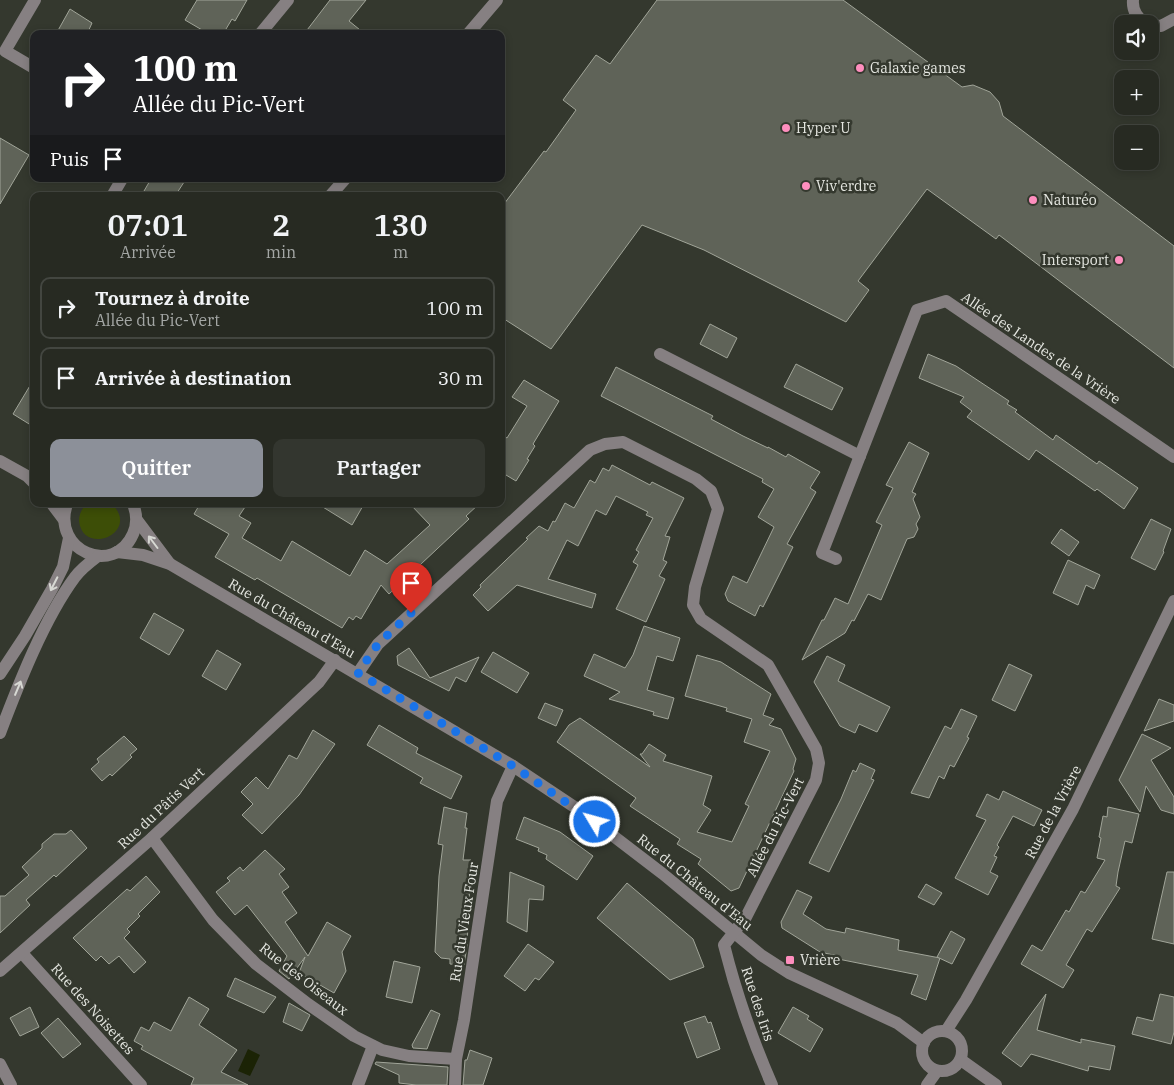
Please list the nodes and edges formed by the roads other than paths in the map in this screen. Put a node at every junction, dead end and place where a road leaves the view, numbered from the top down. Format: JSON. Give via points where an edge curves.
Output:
{"nodes":[{"id":1,"x":35,"y":0,"type":"edge"},
{"id":2,"x":288,"y":0,"type":"edge"},
{"id":3,"x":497,"y":0,"type":"edge"},
{"id":4,"x":1133,"y":0,"type":"edge"},
{"id":5,"x":1136,"y":15,"type":"edge"},
{"id":6,"x":1174,"y":19,"type":"edge"},
{"id":7,"x":1159,"y":26,"type":"edge"},
{"id":8,"x":263,"y":30,"type":"edge"},
{"id":9,"x":471,"y":30,"type":"edge"},
{"id":10,"x":30,"y":66,"type":"edge"},
{"id":11,"x":342,"y":182,"type":"edge"},
{"id":12,"x":334,"y":192,"type":"edge"},
{"id":13,"x":660,"y":354,"type":"dead end"},
{"id":14,"x":860,"y":456,"type":"junction"},
{"id":15,"x":1174,"y":457,"type":"edge"},
{"id":16,"x":0,"y":461,"type":"edge"},
{"id":17,"x":30,"y":479,"type":"edge"},
{"id":18,"x":54,"y":507,"type":"edge"},
{"id":19,"x":66,"y":507,"type":"edge"},
{"id":20,"x":134,"y":507,"type":"edge"},
{"id":21,"x":64,"y":520,"type":"junction"},
{"id":22,"x":136,"y":520,"type":"junction"},
{"id":23,"x":69,"y":538,"type":"junction"},
{"id":24,"x":117,"y":552,"type":"junction"},
{"id":25,"x":98,"y":556,"type":"junction"},
{"id":26,"x":836,"y":558,"type":"dead end"},
{"id":27,"x":170,"y":564,"type":"junction"},
{"id":28,"x":1174,"y":601,"type":"edge"},
{"id":29,"x":335,"y":660,"type":"junction"},
{"id":30,"x":358,"y":673,"type":"junction"},
{"id":31,"x":0,"y":674,"type":"edge"},
{"id":32,"x":0,"y":733,"type":"edge"},
{"id":33,"x":513,"y":766,"type":"junction"},
{"id":34,"x":152,"y":838,"type":"junction"},
{"id":35,"x":733,"y":934,"type":"junction"},
{"id":36,"x":22,"y":953,"type":"junction"},
{"id":37,"x":0,"y":971,"type":"edge"},
{"id":38,"x":946,"y":1031,"type":"junction"},
{"id":39,"x":924,"y":1043,"type":"junction"},
{"id":40,"x":373,"y":1046,"type":"junction"},
{"id":41,"x":456,"y":1059,"type":"junction"},
{"id":42,"x":962,"y":1060,"type":"junction"},
{"id":43,"x":0,"y":1064,"type":"edge"},
{"id":44,"x":937,"y":1071,"type":"junction"},
{"id":45,"x":11,"y":1085,"type":"edge"},
{"id":46,"x":141,"y":1085,"type":"edge"},
{"id":47,"x":358,"y":1085,"type":"edge"},
{"id":48,"x":455,"y":1085,"type":"edge"},
{"id":49,"x":772,"y":1085,"type":"edge"},
{"id":50,"x":927,"y":1085,"type":"edge"},
{"id":51,"x":996,"y":1085,"type":"edge"}],
"edges":[{"from":1,"to":10,"type":"street","via":[[5,51]]},
{"from":2,"to":8,"type":"street"},
{"from":3,"to":9,"type":"street"},
{"from":4,"to":5,"type":"street"},
{"from":6,"to":7,"type":"street"},
{"from":11,"to":12,"type":"street"},
{"from":13,"to":14,"type":"street"},
{"from":14,"to":15,"type":"street","name":"Allée des Landes de la Vrière","via":[[917,310],[946,301]]},
{"from":14,"to":26,"type":"street","name":"Allée des Landes de la Vrière","via":[[822,553]]},
{"from":16,"to":17,"type":"street"},
{"from":18,"to":21,"type":"street"},
{"from":19,"to":21,"type":"street"},
{"from":20,"to":22,"type":"street"},
{"from":21,"to":23,"type":"street"},
{"from":22,"to":24,"type":"street","via":[[131,538]]},
{"from":27,"to":22,"type":"street","name":"Rue du Château d'Eau","one_way":true},
{"from":23,"to":25,"type":"street","via":[[81,551]]},
{"from":23,"to":31,"type":"street","one_way":true,"via":[[63,568]]},
{"from":24,"to":25,"type":"street","name":"Rue du Château d'Eau"},
{"from":24,"to":27,"type":"street","name":"Rue du Château d'Eau","via":[[143,555]]},
{"from":32,"to":25,"type":"street","one_way":true,"via":[[38,644],[64,595],[76,575]]},
{"from":27,"to":29,"type":"street","name":"Rue du Château d'Eau"},
{"from":28,"to":38,"type":"street","name":"Rue de la Vrière","via":[[1073,809]]},
{"from":29,"to":30,"type":"street","name":"Rue du Château d'Eau"},
{"from":29,"to":34,"type":"street","name":"Rue du Pâtis Vert","via":[[319,682]]},
{"from":30,"to":33,"type":"street","name":"Rue du Château d'Eau"},
{"from":30,"to":35,"type":"street","name":"Allée du Pic-Vert","via":[[384,638],[590,450],[623,442],[696,479],[712,491],[718,509],[695,587],[693,606],[701,619],[768,665],[816,749],[819,763],[816,780],[746,916]]},
{"from":33,"to":35,"type":"street","name":"Rue du Château d'Eau","via":[[582,812],[663,874]]},
{"from":33,"to":41,"type":"street","name":"Rue du Vieux Four","via":[[497,800]]},
{"from":34,"to":36,"type":"street","name":"Rue du Pâtis Vert"},
{"from":34,"to":40,"type":"street","name":"Rue des Oiseaux","via":[[213,920],[256,964],[308,1004]]},
{"from":35,"to":39,"type":"street","name":"Rue du Château d'Eau","via":[[789,973],[897,1023]]},
{"from":35,"to":49,"type":"street","name":"Rue des Iris","via":[[724,945],[732,979]]},
{"from":36,"to":37,"type":"street","name":"Rue du Pâtis Vert"},
{"from":36,"to":46,"type":"street","name":"Rue des Noisettes"},
{"from":38,"to":39,"type":"street","via":[[932,1033]]},
{"from":38,"to":42,"type":"street","via":[[958,1038]]},
{"from":39,"to":44,"type":"street","via":[[925,1063]]},
{"from":40,"to":41,"type":"street","name":"Rue des Oiseaux","via":[[409,1056]]},
{"from":40,"to":47,"type":"street"},
{"from":41,"to":48,"type":"street","name":"Rue du Vieux Four"},
{"from":42,"to":44,"type":"street","via":[[951,1069]]},
{"from":42,"to":51,"type":"street"},
{"from":43,"to":45,"type":"street"},
{"from":44,"to":50,"type":"street"}]}
